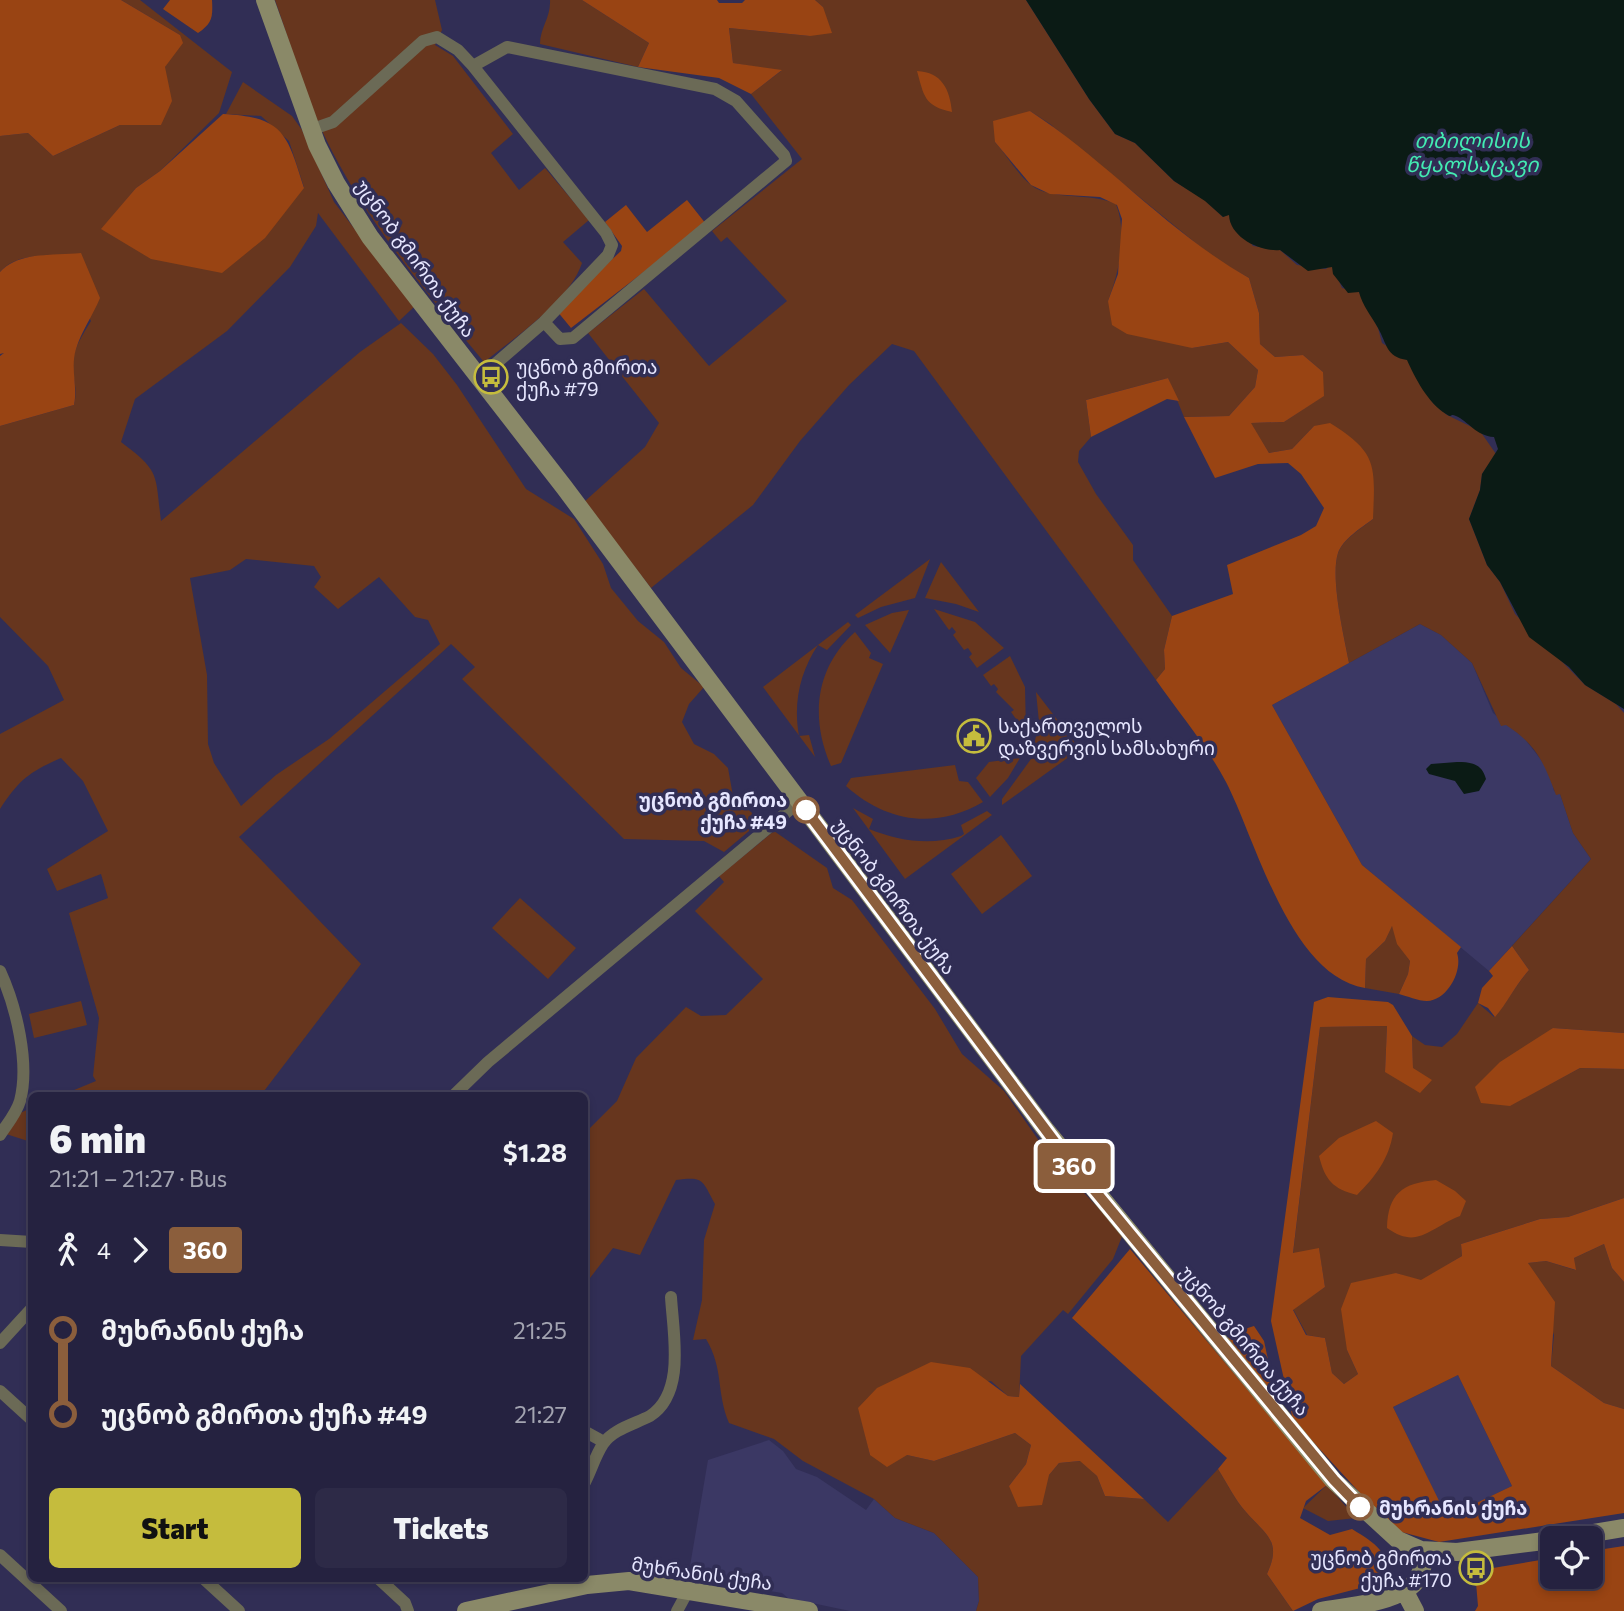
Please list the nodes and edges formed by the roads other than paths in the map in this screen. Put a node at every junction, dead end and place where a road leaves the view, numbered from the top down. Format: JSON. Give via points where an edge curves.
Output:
{"nodes":[{"id":1,"x":265,"y":0,"type":"edge"},
{"id":2,"x":473,"y":66,"type":"junction"},
{"id":3,"x":310,"y":130,"type":"junction"},
{"id":4,"x":544,"y":322,"type":"junction"},
{"id":5,"x":480,"y":378,"type":"junction"},
{"id":6,"x":799,"y":802,"type":"junction"},
{"id":7,"x":0,"y":971,"type":"edge"},
{"id":8,"x":4,"y":992,"type":"edge"},
{"id":9,"x":457,"y":1092,"type":"edge"},
{"id":10,"x":0,"y":1135,"type":"edge"},
{"id":11,"x":0,"y":1240,"type":"edge"},
{"id":12,"x":28,"y":1242,"type":"edge"},
{"id":13,"x":671,"y":1297,"type":"dead end"},
{"id":14,"x":28,"y":1312,"type":"edge"},
{"id":15,"x":0,"y":1343,"type":"edge"},
{"id":16,"x":0,"y":1391,"type":"edge"},
{"id":17,"x":28,"y":1416,"type":"edge"},
{"id":18,"x":588,"y":1433,"type":"edge"},
{"id":19,"x":604,"y":1442,"type":"junction"},
{"id":20,"x":588,"y":1476,"type":"edge"},
{"id":21,"x":1624,"y":1528,"type":"edge"},
{"id":22,"x":1603,"y":1531,"type":"edge"},
{"id":23,"x":1540,"y":1542,"type":"edge"},
{"id":24,"x":1421,"y":1550,"type":"junction"},
{"id":25,"x":0,"y":1555,"type":"edge"},
{"id":26,"x":28,"y":1581,"type":"edge"},
{"id":27,"x":29,"y":1582,"type":"edge"},
{"id":28,"x":208,"y":1582,"type":"edge"},
{"id":29,"x":382,"y":1582,"type":"edge"},
{"id":30,"x":557,"y":1585,"type":"edge"},
{"id":31,"x":689,"y":1589,"type":"junction"},
{"id":32,"x":1405,"y":1592,"type":"junction"},
{"id":33,"x":61,"y":1611,"type":"edge"},
{"id":34,"x":239,"y":1611,"type":"edge"},
{"id":35,"x":408,"y":1611,"type":"edge"},
{"id":36,"x":466,"y":1611,"type":"edge"},
{"id":37,"x":677,"y":1611,"type":"edge"},
{"id":38,"x":809,"y":1611,"type":"edge"},
{"id":39,"x":1321,"y":1611,"type":"edge"},
{"id":40,"x":1415,"y":1611,"type":"edge"}],
"edges":[{"from":1,"to":3,"type":"main road","name":"უცნობ გმირთა ქუჩა"},
{"from":2,"to":3,"type":"street","via":[[437,37],[423,41],[333,121]]},
{"from":2,"to":4,"type":"street","via":[[610,239],[608,255]]},
{"from":2,"to":4,"type":"street","via":[[507,47],[715,89],[736,101],[786,161],[573,338],[560,339]]},
{"from":3,"to":5,"type":"main road","name":"უცნობ გმირთა ქუჩა","via":[[370,237]]},
{"from":4,"to":5,"type":"street"},
{"from":5,"to":6,"type":"main road","name":"უცნობ გმირთა ქუჩა"},
{"from":6,"to":9,"type":"street"},
{"from":6,"to":24,"type":"main road","name":"უცნობ გმირთა ქუჩა","via":[[1037,1119],[1195,1313],[1334,1480],[1398,1540]]},
{"from":7,"to":8,"type":"street"},
{"from":8,"to":10,"type":"street","via":[[20,1034],[21,1092],[16,1111]]},
{"from":11,"to":12,"type":"street"},
{"from":13,"to":19,"type":"street","via":[[676,1363],[665,1401],[652,1415]]},
{"from":14,"to":15,"type":"street"},
{"from":16,"to":17,"type":"street"},
{"from":18,"to":19,"type":"street"},
{"from":19,"to":20,"type":"street"},
{"from":21,"to":22,"type":"main road"},
{"from":23,"to":24,"type":"main road","name":"უცნობ გმირთა ქუჩა","via":[[1457,1552]]},
{"from":24,"to":32,"type":"main road","via":[[1421,1576]]},
{"from":25,"to":26,"type":"street"},
{"from":27,"to":33,"type":"street"},
{"from":28,"to":34,"type":"street"},
{"from":29,"to":35,"type":"street"},
{"from":30,"to":31,"type":"main road","name":"მუხრანის ქუჩა","via":[[629,1581]]},
{"from":30,"to":36,"type":"main road","name":"მუხრანის ქუჩა"},
{"from":31,"to":37,"type":"street"},
{"from":31,"to":38,"type":"main road","name":"მუხრანის ქუჩა"},
{"from":32,"to":39,"type":"main road"},
{"from":32,"to":40,"type":"main road"}]}
